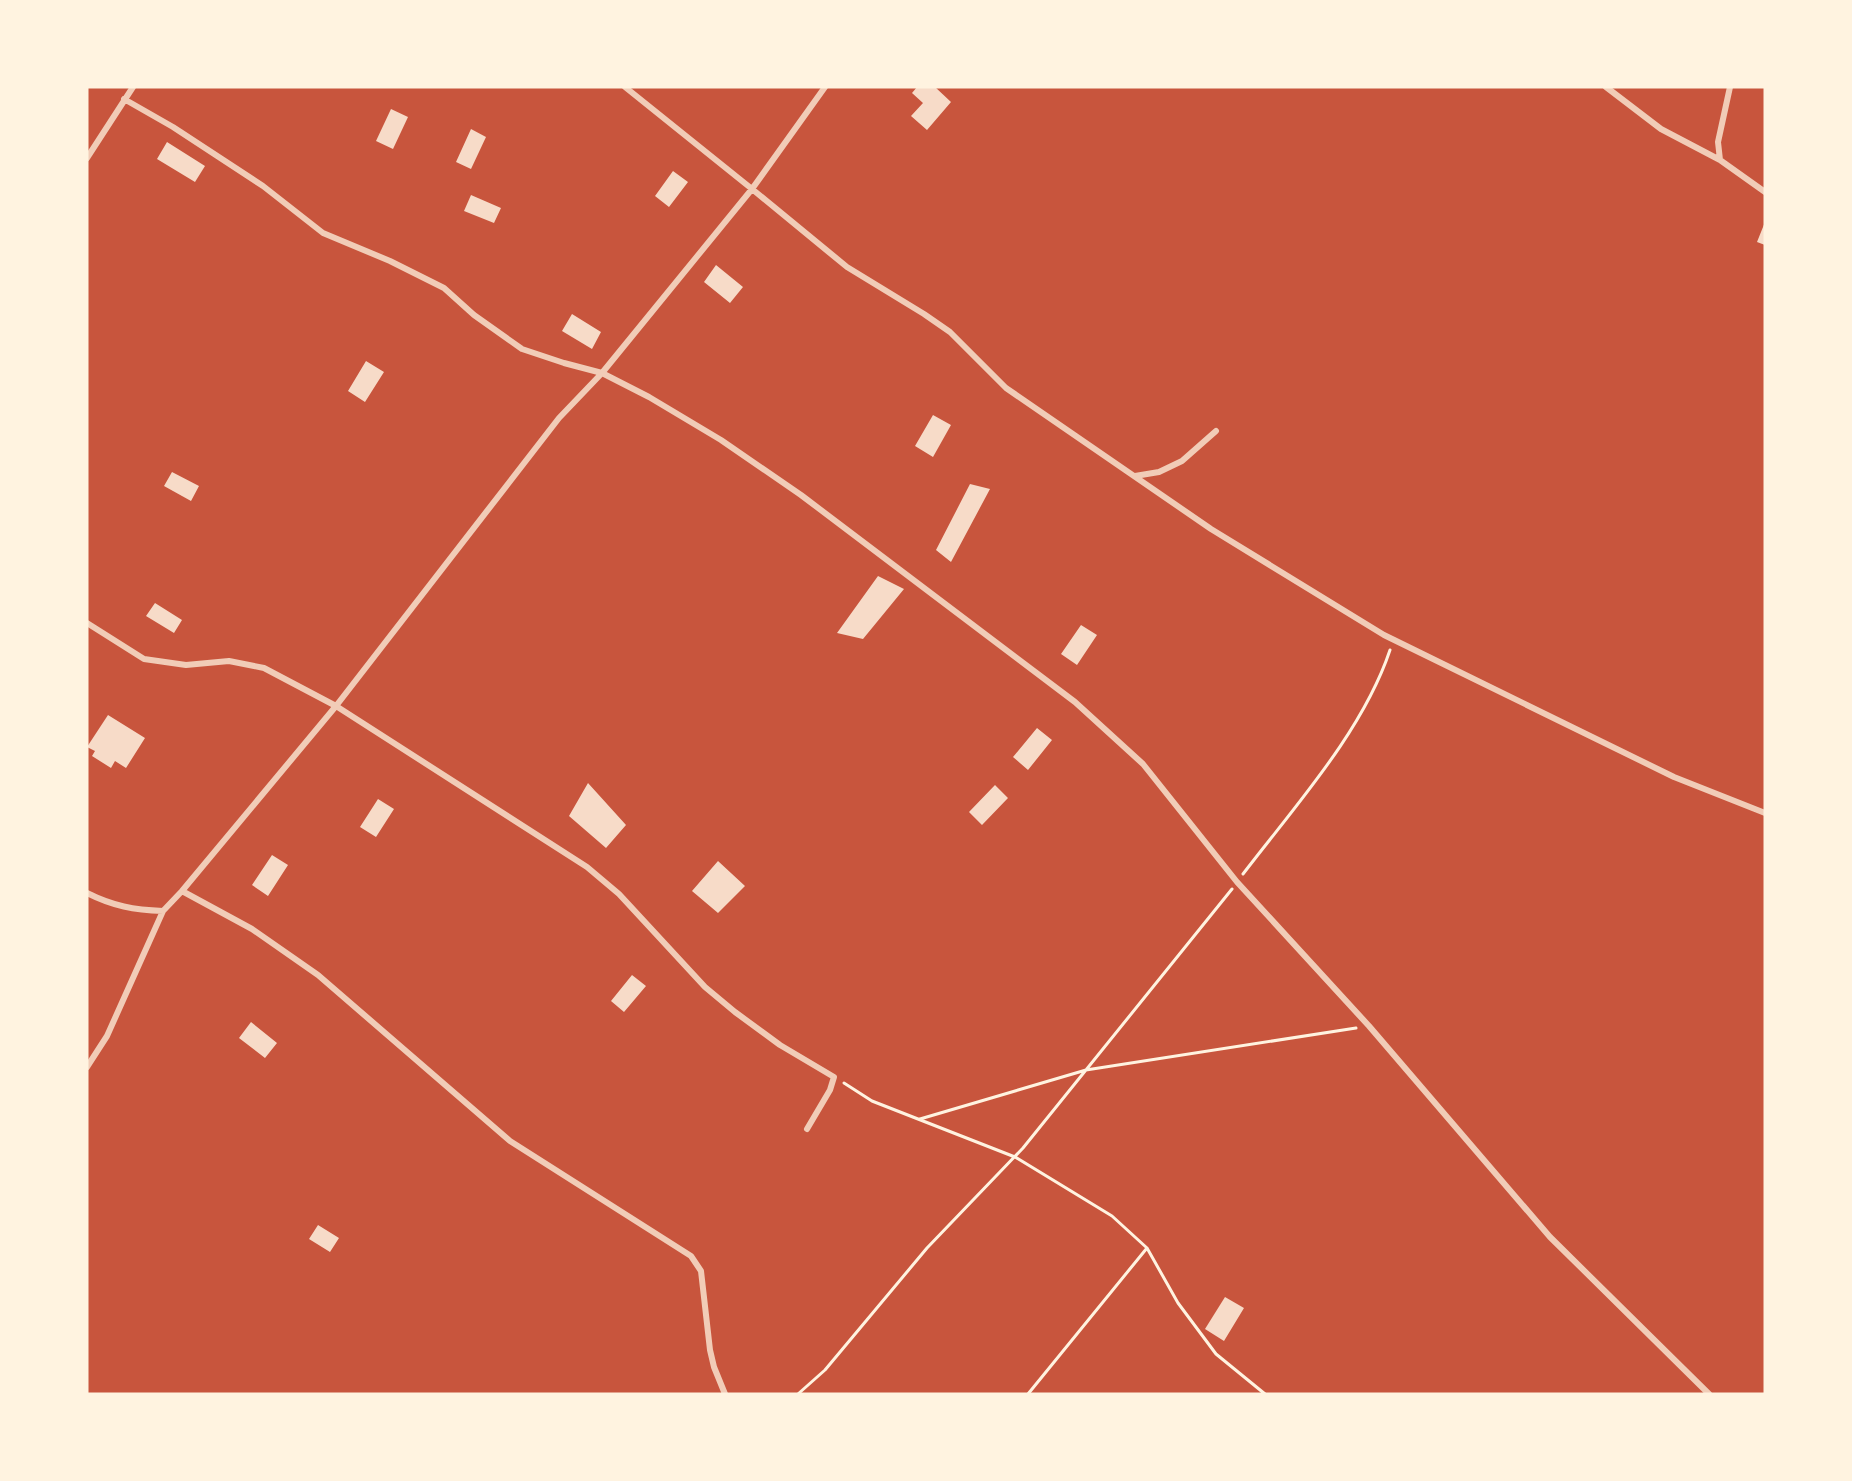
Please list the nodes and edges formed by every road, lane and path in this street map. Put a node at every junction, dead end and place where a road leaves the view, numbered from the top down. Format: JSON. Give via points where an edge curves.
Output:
{"nodes":[{"id":1,"x":133,"y":87,"type":"edge"},
{"id":2,"x":626,"y":87,"type":"edge"},
{"id":3,"x":825,"y":87,"type":"edge"},
{"id":4,"x":1606,"y":87,"type":"edge"},
{"id":5,"x":1730,"y":87,"type":"edge"},
{"id":6,"x":124,"y":99,"type":"junction"},
{"id":7,"x":87,"y":158,"type":"edge"},
{"id":8,"x":1720,"y":160,"type":"junction"},
{"id":9,"x":752,"y":189,"type":"junction"},
{"id":10,"x":1765,"y":192,"type":"edge"},
{"id":11,"x":602,"y":373,"type":"junction"},
{"id":12,"x":1216,"y":431,"type":"dead end"},
{"id":13,"x":1135,"y":476,"type":"junction"},
{"id":14,"x":87,"y":622,"type":"edge"},
{"id":15,"x":1394,"y":640,"type":"junction"},
{"id":16,"x":336,"y":706,"type":"junction"},
{"id":17,"x":1765,"y":813,"type":"edge"},
{"id":18,"x":1237,"y":882,"type":"junction"},
{"id":19,"x":182,"y":891,"type":"junction"},
{"id":20,"x":87,"y":893,"type":"edge"},
{"id":21,"x":163,"y":911,"type":"junction"},
{"id":22,"x":1370,"y":1026,"type":"junction"},
{"id":23,"x":87,"y":1067,"type":"edge"},
{"id":24,"x":1086,"y":1070,"type":"junction"},
{"id":25,"x":834,"y":1077,"type":"junction"},
{"id":26,"x":920,"y":1119,"type":"junction"},
{"id":27,"x":807,"y":1129,"type":"dead end"},
{"id":28,"x":1015,"y":1157,"type":"junction"},
{"id":29,"x":1147,"y":1248,"type":"junction"},
{"id":30,"x":725,"y":1394,"type":"edge"},
{"id":31,"x":798,"y":1394,"type":"edge"},
{"id":32,"x":1028,"y":1394,"type":"edge"},
{"id":33,"x":1265,"y":1394,"type":"edge"},
{"id":34,"x":1709,"y":1394,"type":"edge"}],
"edges":[{"from":1,"to":6,"type":"street"},
{"from":2,"to":9,"type":"street"},
{"from":3,"to":9,"type":"street"},
{"from":4,"to":8,"type":"street","via":[[1661,129]]},
{"from":5,"to":8,"type":"street","via":[[1718,142]]},
{"from":6,"to":7,"type":"street"},
{"from":6,"to":11,"type":"street","via":[[263,186],[323,233],[444,288],[522,349]]},
{"from":8,"to":10,"type":"street"},
{"from":9,"to":11,"type":"street"},
{"from":9,"to":13,"type":"street","via":[[847,267],[950,332],[1005,388]]},
{"from":11,"to":16,"type":"street","via":[[559,418]]},
{"from":11,"to":18,"type":"street","via":[[721,440],[801,495],[1075,702],[1143,764]]},
{"from":12,"to":13,"type":"street","via":[[1182,461],[1159,472]]},
{"from":13,"to":15,"type":"street","via":[[1211,529]]},
{"from":14,"to":16,"type":"street","via":[[144,659],[186,665],[229,662],[264,668]]},
{"from":15,"to":17,"type":"street","via":[[1674,777]]},
{"from":15,"to":18,"type":"path","via":[[1381,676],[1344,742]]},
{"from":16,"to":19,"type":"street"},
{"from":16,"to":25,"type":"street","via":[[602,878],[720,1000],[780,1045]]},
{"from":18,"to":22,"type":"street"},
{"from":18,"to":24,"type":"path"},
{"from":19,"to":21,"type":"street"},
{"from":19,"to":30,"type":"street","via":[[252,929],[318,975],[510,1141],[691,1256],[701,1271],[710,1350]]},
{"from":20,"to":21,"type":"street","via":[[136,910]]},
{"from":21,"to":23,"type":"street","via":[[107,1036]]},
{"from":22,"to":24,"type":"path"},
{"from":22,"to":34,"type":"street","via":[[1550,1238]]},
{"from":24,"to":26,"type":"path"},
{"from":24,"to":28,"type":"path"},
{"from":25,"to":26,"type":"path","via":[[872,1101]]},
{"from":25,"to":27,"type":"street"},
{"from":26,"to":28,"type":"path"},
{"from":28,"to":29,"type":"path","via":[[1112,1216]]},
{"from":28,"to":31,"type":"path","via":[[927,1248],[825,1370]]},
{"from":29,"to":32,"type":"path"},
{"from":29,"to":33,"type":"path","via":[[1178,1302],[1216,1354]]}]}
